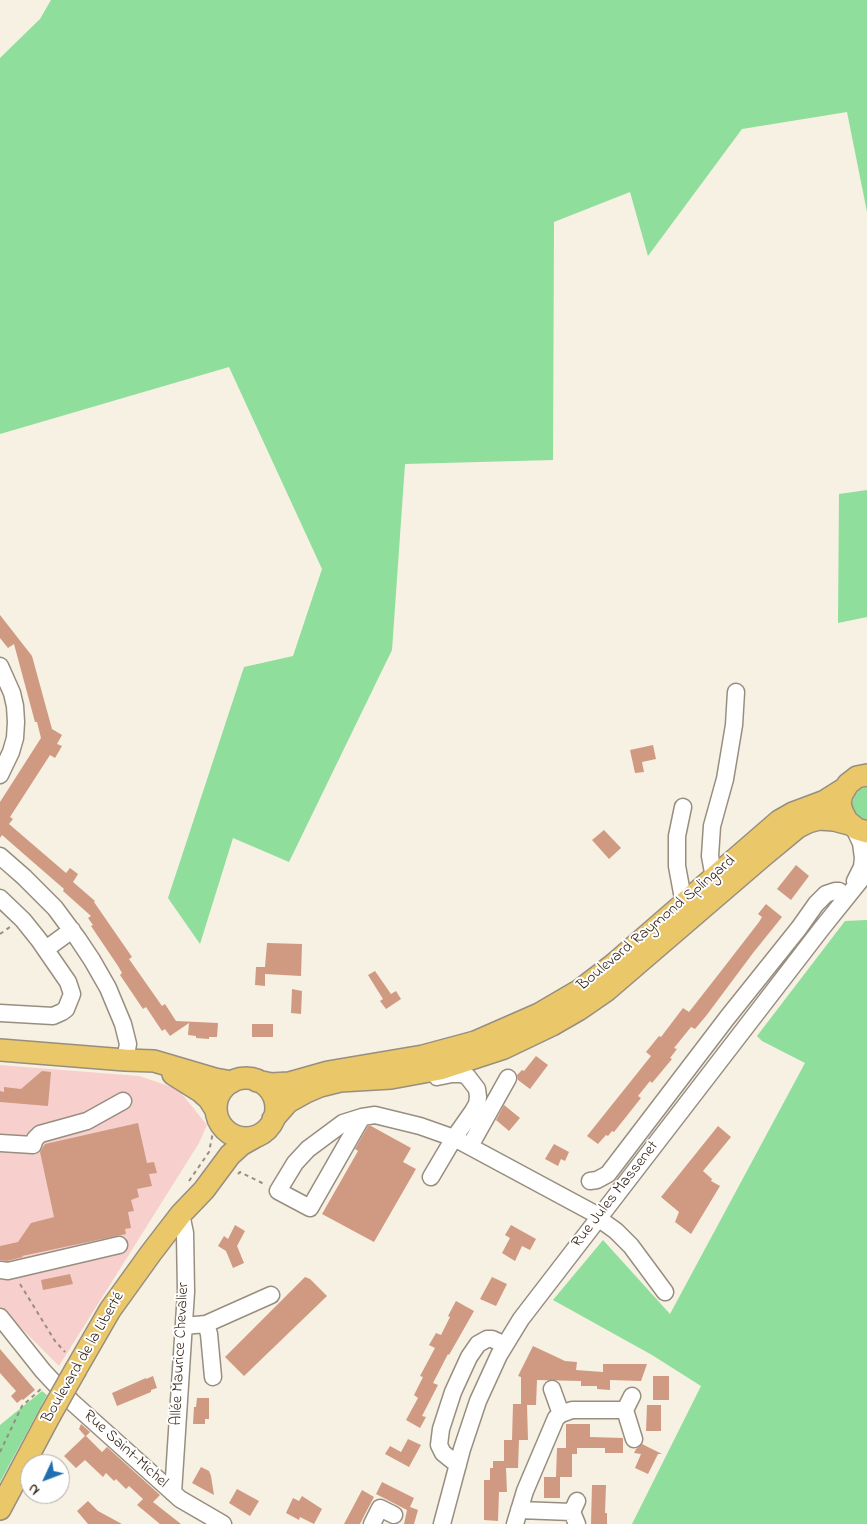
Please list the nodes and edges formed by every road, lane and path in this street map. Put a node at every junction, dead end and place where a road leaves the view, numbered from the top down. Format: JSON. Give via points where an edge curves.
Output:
{"nodes":[{"id":1,"x":0,"y":666,"type":"edge"},
{"id":2,"x":736,"y":692,"type":"dead end"},
{"id":3,"x":0,"y":775,"type":"edge"},
{"id":4,"x":867,"y":775,"type":"edge"},
{"id":5,"x":844,"y":789,"type":"junction"},
{"id":6,"x":683,"y":807,"type":"dead end"},
{"id":7,"x":857,"y":828,"type":"edge"},
{"id":8,"x":0,"y":856,"type":"edge"},
{"id":9,"x":867,"y":872,"type":"edge"},
{"id":10,"x":714,"y":878,"type":"junction"},
{"id":11,"x":846,"y":896,"type":"junction"},
{"id":12,"x":0,"y":898,"type":"edge"},
{"id":13,"x":689,"y":910,"type":"junction"},
{"id":14,"x":72,"y":930,"type":"junction"},
{"id":15,"x":46,"y":949,"type":"junction"},
{"id":16,"x":0,"y":1013,"type":"edge"},
{"id":17,"x":727,"y":1018,"type":"junction"},
{"id":18,"x":743,"y":1030,"type":"junction"},
{"id":19,"x":0,"y":1050,"type":"edge"},
{"id":20,"x":125,"y":1060,"type":"junction"},
{"id":21,"x":426,"y":1069,"type":"junction"},
{"id":22,"x":508,"y":1078,"type":"dead end"},
{"id":23,"x":257,"y":1081,"type":"junction"},
{"id":24,"x":232,"y":1082,"type":"junction"},
{"id":25,"x":123,"y":1101,"type":"dead end"},
{"id":26,"x":362,"y":1116,"type":"junction"},
{"id":27,"x":217,"y":1118,"type":"junction"},
{"id":28,"x":273,"y":1119,"type":"junction"},
{"id":29,"x":255,"y":1136,"type":"junction"},
{"id":30,"x":454,"y":1138,"type":"junction"},
{"id":31,"x":0,"y":1143,"type":"edge"},
{"id":32,"x":470,"y":1146,"type":"junction"},
{"id":33,"x":431,"y":1177,"type":"dead end"},
{"id":34,"x":590,"y":1181,"type":"dead end"},
{"id":35,"x":185,"y":1186,"type":"dead end"},
{"id":36,"x":181,"y":1214,"type":"junction"},
{"id":37,"x":599,"y":1217,"type":"junction"},
{"id":38,"x":119,"y":1245,"type":"dead end"},
{"id":39,"x":6,"y":1270,"type":"edge"},
{"id":40,"x":665,"y":1292,"type":"dead end"},
{"id":41,"x":271,"y":1295,"type":"dead end"},
{"id":42,"x":0,"y":1317,"type":"edge"},
{"id":43,"x":206,"y":1324,"type":"junction"},
{"id":44,"x":184,"y":1326,"type":"junction"},
{"id":45,"x":505,"y":1345,"type":"junction"},
{"id":46,"x":77,"y":1367,"type":"junction"},
{"id":47,"x":213,"y":1377,"type":"dead end"},
{"id":48,"x":51,"y":1380,"type":"junction"},
{"id":49,"x":552,"y":1390,"type":"dead end"},
{"id":50,"x":561,"y":1414,"type":"junction"},
{"id":51,"x":634,"y":1439,"type":"dead end"},
{"id":52,"x":0,"y":1452,"type":"edge"},
{"id":53,"x":458,"y":1465,"type":"junction"},
{"id":54,"x":173,"y":1493,"type":"junction"},
{"id":55,"x":0,"y":1510,"type":"edge"},
{"id":56,"x":575,"y":1512,"type":"edge"},
{"id":57,"x":394,"y":1515,"type":"dead end"},
{"id":58,"x":517,"y":1517,"type":"edge"},
{"id":59,"x":222,"y":1524,"type":"edge"},
{"id":60,"x":372,"y":1524,"type":"edge"},
{"id":61,"x":442,"y":1524,"type":"edge"}],
"edges":[{"from":1,"to":3,"type":"street","via":[[12,693],[16,722],[11,752]]},
{"from":2,"to":10,"type":"street","via":[[725,779],[712,826],[710,856]]},
{"from":4,"to":5,"type":"main road","name":"Boulevard Raymond Splingard","via":[[854,779]]},
{"from":5,"to":7,"type":"main road","via":[[841,809],[844,817]]},
{"from":5,"to":10,"type":"main road","name":"Boulevard Raymond Splingard","via":[[826,801],[782,819]]},
{"from":6,"to":13,"type":"street","via":[[677,836],[677,866]]},
{"from":7,"to":11,"type":"street","name":"Rue Jules Massenet","via":[[863,863]]},
{"from":7,"to":13,"type":"main road","name":"Boulevard Raymond Splingard","via":[[819,819],[801,825]]},
{"from":8,"to":14,"type":"street","via":[[48,901]]},
{"from":9,"to":11,"type":"street","name":"Rue Jules Massenet"},
{"from":10,"to":13,"type":"main road","name":"Boulevard Raymond Splingard"},
{"from":11,"to":17,"type":"street","via":[[835,891],[819,900]]},
{"from":11,"to":18,"type":"street","name":"Rue Jules Massenet"},
{"from":12,"to":15,"type":"street"},
{"from":13,"to":21,"type":"main road","name":"Boulevard Raymond Splingard","via":[[607,990],[566,1017],[504,1048],[457,1064]]},
{"from":14,"to":15,"type":"street"},
{"from":14,"to":20,"type":"street","via":[[116,1006],[127,1039]]},
{"from":15,"to":16,"type":"street","via":[[71,988],[71,999],[66,1009],[47,1017]]},
{"from":17,"to":18,"type":"street"},
{"from":17,"to":34,"type":"street","via":[[608,1174]]},
{"from":18,"to":37,"type":"street","name":"Rue Jules Massenet"},
{"from":19,"to":20,"type":"main road"},
{"from":20,"to":24,"type":"main road","via":[[160,1062]]},
{"from":20,"to":27,"type":"main road","via":[[180,1077],[205,1095]]},
{"from":21,"to":23,"type":"main road","name":"Boulevard Raymond Splingard","via":[[342,1069],[290,1083]]},
{"from":21,"to":28,"type":"main road","name":"Boulevard Raymond Splingard","via":[[401,1077],[340,1081],[315,1088],[288,1102]]},
{"from":21,"to":30,"type":"street","via":[[467,1076],[477,1089],[477,1104]]},
{"from":22,"to":32,"type":"street"},
{"from":23,"to":24,"type":"main road","via":[[243,1079]]},
{"from":23,"to":28,"type":"main road","via":[[268,1088],[273,1097],[276,1110]]},
{"from":24,"to":27,"type":"main road","via":[[217,1101]]},
{"from":25,"to":31,"type":"street","via":[[87,1121],[40,1134],[33,1145]]},
{"from":26,"to":26,"type":"street","via":[[336,1127],[304,1153],[278,1191],[310,1208]]},
{"from":26,"to":30,"type":"street","via":[[381,1115]]},
{"from":27,"to":29,"type":"main road","via":[[236,1136]]},
{"from":27,"to":35,"type":"path","via":[[209,1152]]},
{"from":27,"to":36,"type":"main road","name":"Boulevard de la Liberté","via":[[218,1145]]},
{"from":28,"to":29,"type":"main road","via":[[265,1131]]},
{"from":29,"to":36,"type":"main road","name":"Boulevard de la Liberté","via":[[230,1155]]},
{"from":30,"to":32,"type":"street"},
{"from":30,"to":33,"type":"street"},
{"from":32,"to":37,"type":"street"},
{"from":36,"to":44,"type":"street","name":"Allée Maurice Chevalier","via":[[185,1233]]},
{"from":36,"to":46,"type":"main road","name":"Boulevard de la Liberté","via":[[119,1297]]},
{"from":37,"to":40,"type":"street","via":[[631,1246]]},
{"from":37,"to":45,"type":"street","name":"Rue Jules Massenet","via":[[527,1310]]},
{"from":38,"to":39,"type":"street"},
{"from":39,"to":46,"type":"path"},
{"from":41,"to":43,"type":"street"},
{"from":42,"to":48,"type":"street","name":"Rue Saint-Michel"},
{"from":43,"to":44,"type":"street"},
{"from":43,"to":47,"type":"street"},
{"from":44,"to":54,"type":"street","name":"Allée Maurice Chevalier"},
{"from":45,"to":53,"type":"street","name":"Rue Jules Massenet","via":[[478,1401]]},
{"from":45,"to":53,"type":"street","via":[[492,1339],[478,1344],[453,1392],[438,1445]]},
{"from":46,"to":55,"type":"main road","name":"Boulevard de la Liberté","bridge":true},
{"from":48,"to":52,"type":"path","via":[[22,1406]]},
{"from":48,"to":54,"type":"street","name":"Rue Saint-Michel"},
{"from":49,"to":50,"type":"street"},
{"from":50,"to":51,"type":"street","via":[[629,1403]]},
{"from":50,"to":58,"type":"street","via":[[553,1424]]},
{"from":53,"to":61,"type":"street","name":"Rue Jules Massenet"},
{"from":54,"to":59,"type":"street","name":"Rue Saint-Michel"},
{"from":56,"to":58,"type":"street"},
{"from":57,"to":60,"type":"street","via":[[380,1508]]}]}
